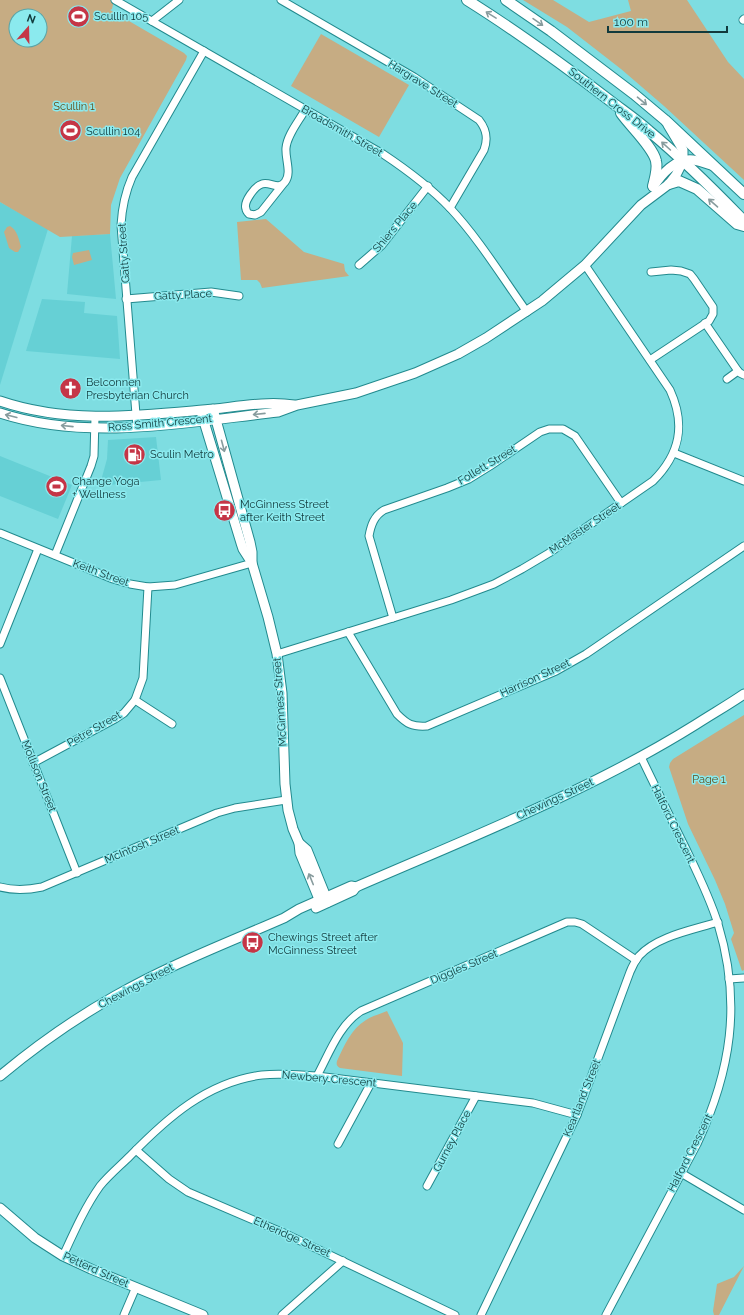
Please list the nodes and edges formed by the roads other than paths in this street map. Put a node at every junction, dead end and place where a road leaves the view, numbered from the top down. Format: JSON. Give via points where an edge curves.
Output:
{"nodes":[{"id":1,"x":115,"y":0,"type":"edge"},
{"id":2,"x":179,"y":0,"type":"edge"},
{"id":3,"x":281,"y":0,"type":"edge"},
{"id":4,"x":467,"y":0,"type":"edge"},
{"id":5,"x":506,"y":0,"type":"edge"},
{"id":6,"x":152,"y":21,"type":"junction"},
{"id":7,"x":204,"y":51,"type":"junction"},
{"id":8,"x":614,"y":103,"type":"junction"},
{"id":9,"x":305,"y":110,"type":"junction"},
{"id":10,"x":665,"y":120,"type":"junction"},
{"id":11,"x":683,"y":161,"type":"junction"},
{"id":12,"x":715,"y":166,"type":"junction"},
{"id":13,"x":284,"y":183,"type":"junction"},
{"id":14,"x":669,"y":184,"type":"junction"},
{"id":15,"x":428,"y":186,"type":"junction"},
{"id":16,"x":653,"y":186,"type":"junction"},
{"id":17,"x":744,"y":194,"type":"edge"},
{"id":18,"x":641,"y":205,"type":"junction"},
{"id":19,"x":450,"y":208,"type":"junction"},
{"id":20,"x":744,"y":221,"type":"edge"},
{"id":21,"x":744,"y":226,"type":"edge"},
{"id":22,"x":359,"y":264,"type":"dead end"},
{"id":23,"x":585,"y":265,"type":"junction"},
{"id":24,"x":651,"y":272,"type":"dead end"},
{"id":25,"x":239,"y":296,"type":"dead end"},
{"id":26,"x":126,"y":299,"type":"junction"},
{"id":27,"x":527,"y":312,"type":"junction"},
{"id":28,"x":705,"y":323,"type":"junction"},
{"id":29,"x":650,"y":360,"type":"junction"},
{"id":30,"x":741,"y":373,"type":"edge"},
{"id":31,"x":727,"y":379,"type":"dead end"},
{"id":32,"x":0,"y":401,"type":"edge"},
{"id":33,"x":296,"y":405,"type":"junction"},
{"id":34,"x":213,"y":409,"type":"junction"},
{"id":35,"x":200,"y":410,"type":"junction"},
{"id":36,"x":0,"y":413,"type":"edge"},
{"id":37,"x":136,"y":416,"type":"junction"},
{"id":38,"x":95,"y":417,"type":"junction"},
{"id":39,"x":216,"y":419,"type":"junction"},
{"id":40,"x":203,"y":420,"type":"junction"},
{"id":41,"x":137,"y":427,"type":"junction"},
{"id":42,"x":95,"y":428,"type":"junction"},
{"id":43,"x":674,"y":453,"type":"junction"},
{"id":44,"x":744,"y":482,"type":"edge"},
{"id":45,"x":621,"y":503,"type":"junction"},
{"id":46,"x":0,"y":533,"type":"edge"},
{"id":47,"x":744,"y":546,"type":"edge"},
{"id":48,"x":38,"y":549,"type":"junction"},
{"id":49,"x":55,"y":556,"type":"junction"},
{"id":50,"x":252,"y":563,"type":"junction"},
{"id":51,"x":148,"y":587,"type":"junction"},
{"id":52,"x":393,"y":618,"type":"junction"},
{"id":53,"x":348,"y":632,"type":"junction"},
{"id":54,"x":0,"y":644,"type":"edge"},
{"id":55,"x":277,"y":654,"type":"junction"},
{"id":56,"x":0,"y":678,"type":"edge"},
{"id":57,"x":744,"y":694,"type":"edge"},
{"id":58,"x":135,"y":700,"type":"junction"},
{"id":59,"x":172,"y":724,"type":"dead end"},
{"id":60,"x":641,"y":757,"type":"junction"},
{"id":61,"x":33,"y":763,"type":"junction"},
{"id":62,"x":286,"y":800,"type":"junction"},
{"id":63,"x":77,"y":873,"type":"junction"},
{"id":64,"x":0,"y":887,"type":"edge"},
{"id":65,"x":324,"y":901,"type":"junction"},
{"id":66,"x":718,"y":922,"type":"junction"},
{"id":67,"x":636,"y":960,"type":"junction"},
{"id":68,"x":744,"y":978,"type":"edge"},
{"id":69,"x":729,"y":979,"type":"junction"},
{"id":70,"x":0,"y":1076,"type":"edge"},
{"id":71,"x":317,"y":1076,"type":"junction"},
{"id":72,"x":371,"y":1083,"type":"junction"},
{"id":73,"x":476,"y":1096,"type":"junction"},
{"id":74,"x":577,"y":1115,"type":"junction"},
{"id":75,"x":338,"y":1144,"type":"dead end"},
{"id":76,"x":136,"y":1150,"type":"junction"},
{"id":77,"x":681,"y":1173,"type":"junction"},
{"id":78,"x":428,"y":1186,"type":"dead end"},
{"id":79,"x":0,"y":1208,"type":"edge"},
{"id":80,"x":744,"y":1210,"type":"edge"},
{"id":81,"x":63,"y":1256,"type":"junction"},
{"id":82,"x":343,"y":1261,"type":"junction"},
{"id":83,"x":136,"y":1287,"type":"junction"},
{"id":84,"x":124,"y":1315,"type":"edge"},
{"id":85,"x":203,"y":1315,"type":"edge"},
{"id":86,"x":282,"y":1315,"type":"edge"},
{"id":87,"x":455,"y":1315,"type":"edge"},
{"id":88,"x":481,"y":1315,"type":"edge"},
{"id":89,"x":606,"y":1315,"type":"edge"}],
"edges":[{"from":1,"to":6,"type":"street","name":"Broadsmith Street"},
{"from":2,"to":6,"type":"street"},
{"from":3,"to":19,"type":"street","name":"Hargrave Street","via":[[414,77],[484,125],[484,150]]},
{"from":8,"to":4,"type":"main road","name":"Southern Cross Drive","one_way":true,"via":[[498,19]]},
{"from":5,"to":10,"type":"main road","name":"Southern Cross Drive","one_way":true,"via":[[603,70]]},
{"from":6,"to":7,"type":"street","name":"Broadsmith Street"},
{"from":7,"to":9,"type":"street","name":"Broadsmith Street"},
{"from":7,"to":26,"type":"street","name":"Gatty Street","via":[[132,177],[126,193],[121,225]]},
{"from":11,"to":8,"type":"main road","name":"Southern Cross Drive","one_way":true},
{"from":8,"to":16,"type":"main road","via":[[653,151],[657,171]]},
{"from":9,"to":13,"type":"street","via":[[288,139],[288,174]]},
{"from":9,"to":15,"type":"street","name":"Broadsmith Street","via":[[406,169]]},
{"from":10,"to":11,"type":"street","via":[[683,150]]},
{"from":10,"to":12,"type":"main road","name":"Southern Cross Drive"},
{"from":11,"to":12,"type":"street","via":[[692,160]]},
{"from":11,"to":14,"type":"street","name":"Ross Smith Crescent"},
{"from":11,"to":16,"type":"street","name":"Ross Smith Crescent","via":[[672,166]]},
{"from":11,"to":20,"type":"main road","name":"Southern Cross Drive"},
{"from":12,"to":17,"type":"main road","name":"Southern Cross Drive"},
{"from":13,"to":13,"type":"street","via":[[277,186],[261,184],[257,187],[247,200],[246,209],[249,214],[261,212]]},
{"from":14,"to":18,"type":"street","name":"Ross Smith Crescent"},
{"from":21,"to":14,"type":"main road","one_way":true,"via":[[737,224],[697,189],[679,181]]},
{"from":15,"to":19,"type":"street","name":"Broadsmith Street"},
{"from":15,"to":22,"type":"street","name":"Shiers Place","via":[[382,245]]},
{"from":16,"to":18,"type":"street","name":"Ross Smith Crescent"},
{"from":18,"to":23,"type":"street","name":"Ross Smith Crescent"},
{"from":19,"to":27,"type":"street","name":"Broadsmith Street"},
{"from":23,"to":27,"type":"street","name":"Ross Smith Crescent"},
{"from":23,"to":29,"type":"street","name":"McMaster Street"},
{"from":24,"to":28,"type":"street","via":[[671,270],[690,274],[713,307],[712,317]]},
{"from":25,"to":26,"type":"street","name":"Gatty Place","via":[[211,292]]},
{"from":26,"to":37,"type":"street","name":"Gatty Street"},
{"from":27,"to":33,"type":"street","name":"Ross Smith Crescent","via":[[474,344],[415,373],[356,393]]},
{"from":28,"to":29,"type":"street"},
{"from":28,"to":30,"type":"street"},
{"from":29,"to":43,"type":"street","name":"McMaster Street","via":[[676,402],[679,424]]},
{"from":30,"to":31,"type":"street"},
{"from":32,"to":38,"type":"street","name":"Ross Smith Crescent","via":[[41,412]]},
{"from":33,"to":34,"type":"street","name":"Ross Smith Crescent","via":[[271,404]]},
{"from":33,"to":39,"type":"street","name":"Ross Smith Crescent","one_way":true,"via":[[278,412]]},
{"from":34,"to":35,"type":"street","name":"Ross Smith Crescent"},
{"from":34,"to":39,"type":"street","name":"McGinness Street"},
{"from":35,"to":37,"type":"street","name":"Ross Smith Crescent"},
{"from":35,"to":40,"type":"street","name":"McGinness Street"},
{"from":42,"to":36,"type":"street","name":"Ross Smith Crescent","one_way":true,"via":[[50,424]]},
{"from":37,"to":38,"type":"street","name":"Ross Smith Crescent"},
{"from":37,"to":41,"type":"street","name":"Gatty Street"},
{"from":38,"to":42,"type":"street"},
{"from":39,"to":40,"type":"street","name":"Ross Smith Crescent"},
{"from":39,"to":50,"type":"street","name":"McGinness Street","one_way":true,"via":[[250,542]]},
{"from":40,"to":41,"type":"street","name":"Ross Smith Crescent"},
{"from":40,"to":50,"type":"street","name":"McGinness Street","via":[[241,543]]},
{"from":41,"to":42,"type":"street","name":"Ross Smith Crescent"},
{"from":42,"to":49,"type":"street","via":[[91,466]]},
{"from":43,"to":44,"type":"street"},
{"from":43,"to":45,"type":"street","name":"McMaster Street","via":[[653,481]]},
{"from":45,"to":52,"type":"street","name":"McMaster Street","via":[[522,570],[465,595]]},
{"from":45,"to":52,"type":"street","name":"Follett Street","via":[[575,436],[567,430],[554,428],[540,432],[469,479],[384,510],[375,517],[369,536]]},
{"from":46,"to":48,"type":"street","name":"Keith Street"},
{"from":47,"to":53,"type":"street","name":"Harrison Street","via":[[586,654],[556,671],[427,726],[412,726],[398,714]]},
{"from":48,"to":49,"type":"street","name":"Keith Street"},
{"from":48,"to":54,"type":"street"},
{"from":49,"to":51,"type":"street","name":"Keith Street","via":[[113,579]]},
{"from":50,"to":51,"type":"street","name":"Keith Street","via":[[175,585]]},
{"from":50,"to":55,"type":"street","name":"McGinness Street"},
{"from":51,"to":58,"type":"street","name":"Petre Street","via":[[143,678]]},
{"from":52,"to":53,"type":"street","name":"McMaster Street"},
{"from":53,"to":55,"type":"street","name":"McMaster Street"},
{"from":55,"to":62,"type":"street","name":"McGinness Street","via":[[282,693]]},
{"from":56,"to":61,"type":"street","name":"Mollison Street"},
{"from":57,"to":60,"type":"street","name":"Chewings Street"},
{"from":58,"to":59,"type":"street"},
{"from":58,"to":61,"type":"street","name":"Petre Street","via":[[115,719]]},
{"from":60,"to":65,"type":"street","name":"Chewings Street","via":[[552,802],[356,886],[350,886]]},
{"from":60,"to":66,"type":"street","name":"Halford Crescent"},
{"from":61,"to":63,"type":"street","name":"Mollison Street"},
{"from":62,"to":63,"type":"street","name":"McIntosh Street","via":[[217,813]]},
{"from":62,"to":65,"type":"street","name":"McGinness Street","via":[[293,828],[299,842],[307,850]]},
{"from":63,"to":64,"type":"street","name":"McIntosh Street","via":[[42,887],[26,890]]},
{"from":65,"to":70,"type":"street","name":"Chewings Street","via":[[301,915],[284,918],[175,965],[115,996],[46,1039]]},
{"from":66,"to":67,"type":"street","name":"Keartland Street","via":[[659,941]]},
{"from":66,"to":69,"type":"street","name":"Halford Crescent"},
{"from":67,"to":71,"type":"street","name":"Diggles Street","via":[[582,924],[567,922],[361,1011],[347,1023]]},
{"from":67,"to":74,"type":"street","name":"Keartland Street"},
{"from":68,"to":69,"type":"street"},
{"from":69,"to":77,"type":"street","name":"Halford Crescent","via":[[730,1021],[722,1077],[709,1118]]},
{"from":71,"to":72,"type":"street","name":"Newbery Crescent"},
{"from":71,"to":76,"type":"street","name":"Newbery Crescent","via":[[261,1076],[213,1090],[179,1110]]},
{"from":72,"to":73,"type":"street","name":"Newbery Crescent"},
{"from":72,"to":75,"type":"street"},
{"from":73,"to":74,"type":"street","name":"Newbery Crescent","via":[[533,1103]]},
{"from":73,"to":78,"type":"street","name":"Gurney Place"},
{"from":74,"to":88,"type":"street","name":"Keartland Street"},
{"from":76,"to":81,"type":"street","name":"Newbery Crescent","via":[[101,1186]]},
{"from":76,"to":82,"type":"street","name":"Etheridge Street","via":[[188,1192]]},
{"from":77,"to":80,"type":"street"},
{"from":77,"to":89,"type":"street","name":"Halford Crescent"},
{"from":79,"to":81,"type":"street","name":"Petterd Street","via":[[36,1238]]},
{"from":81,"to":83,"type":"street","name":"Petterd Street"},
{"from":82,"to":86,"type":"street"},
{"from":82,"to":87,"type":"street","name":"Etheridge Street"},
{"from":83,"to":84,"type":"street"},
{"from":83,"to":85,"type":"street","name":"Petterd Street"}]}
